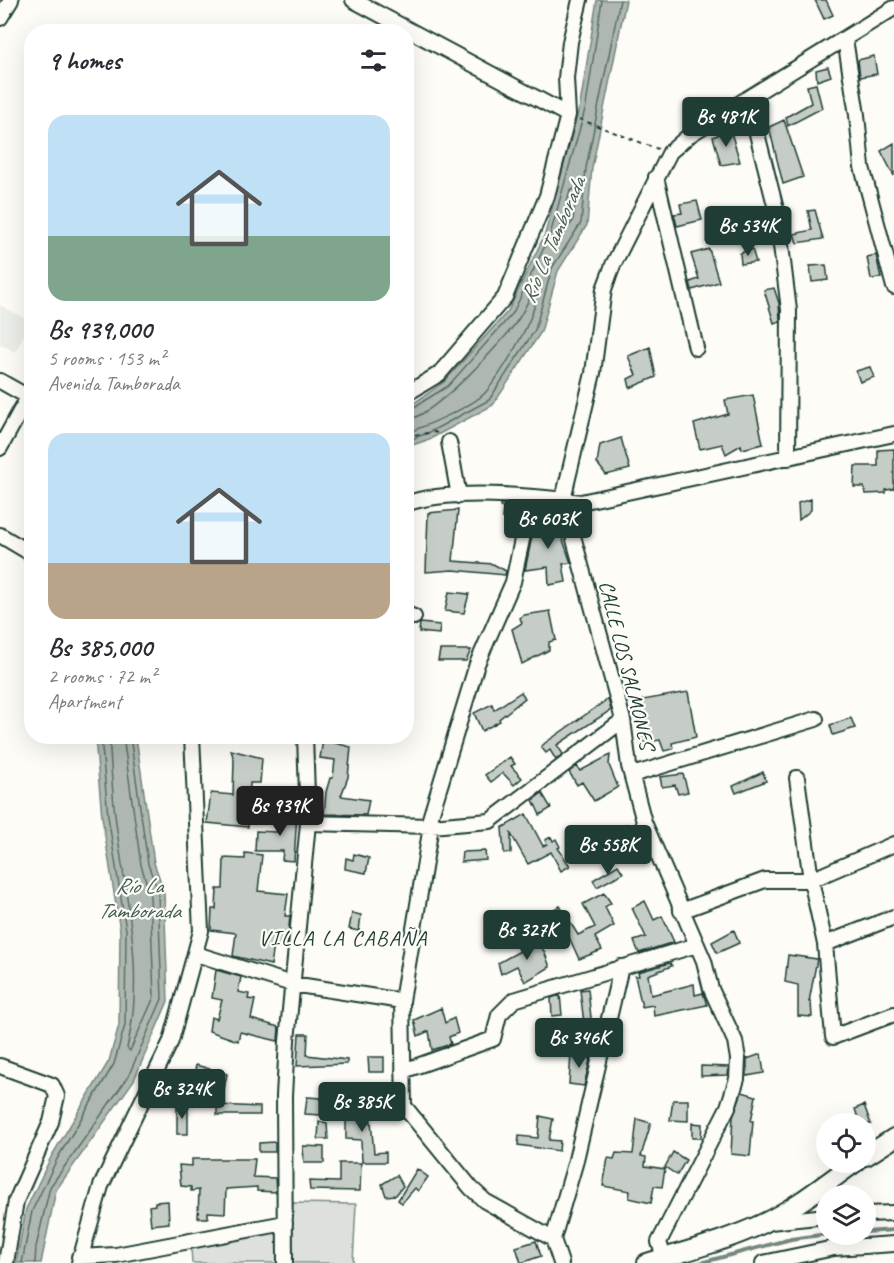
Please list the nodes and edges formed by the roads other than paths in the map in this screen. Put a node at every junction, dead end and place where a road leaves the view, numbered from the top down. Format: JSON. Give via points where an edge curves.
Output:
{"nodes":[{"id":1,"x":10,"y":0,"type":"edge"},
{"id":2,"x":353,"y":0,"type":"edge"},
{"id":3,"x":580,"y":0,"type":"edge"},
{"id":4,"x":894,"y":8,"type":"edge"},
{"id":5,"x":0,"y":18,"type":"edge"},
{"id":6,"x":398,"y":24,"type":"edge"},
{"id":7,"x":414,"y":33,"type":"edge"},
{"id":8,"x":845,"y":39,"type":"junction"},
{"id":9,"x":748,"y":98,"type":"junction"},
{"id":10,"x":568,"y":115,"type":"junction"},
{"id":11,"x":656,"y":177,"type":"junction"},
{"id":12,"x":894,"y":287,"type":"edge"},
{"id":13,"x":696,"y":348,"type":"dead end"},
{"id":14,"x":0,"y":381,"type":"edge"},
{"id":15,"x":414,"y":389,"type":"edge"},
{"id":16,"x":24,"y":395,"type":"edge"},
{"id":17,"x":24,"y":408,"type":"edge"},
{"id":18,"x":894,"y":434,"type":"edge"},
{"id":19,"x":449,"y":442,"type":"road end"},
{"id":20,"x":0,"y":448,"type":"edge"},
{"id":21,"x":788,"y":458,"type":"junction"},
{"id":22,"x":459,"y":496,"type":"junction"},
{"id":23,"x":531,"y":497,"type":"junction"},
{"id":24,"x":563,"y":500,"type":"junction"},
{"id":25,"x":414,"y":503,"type":"edge"},
{"id":26,"x":0,"y":535,"type":"edge"},
{"id":27,"x":24,"y":549,"type":"edge"},
{"id":28,"x":816,"y":719,"type":"dead end"},
{"id":29,"x":623,"y":720,"type":"junction"},
{"id":30,"x":192,"y":744,"type":"edge"},
{"id":31,"x":305,"y":744,"type":"edge"},
{"id":32,"x":632,"y":775,"type":"junction"},
{"id":33,"x":797,"y":778,"type":"dead end"},
{"id":34,"x":308,"y":823,"type":"junction"},
{"id":35,"x":429,"y":825,"type":"junction"},
{"id":36,"x":894,"y":844,"type":"edge"},
{"id":37,"x":811,"y":880,"type":"junction"},
{"id":38,"x":681,"y":911,"type":"junction"},
{"id":39,"x":894,"y":917,"type":"edge"},
{"id":40,"x":825,"y":944,"type":"junction"},
{"id":41,"x":697,"y":945,"type":"junction"},
{"id":42,"x":196,"y":954,"type":"junction"},
{"id":43,"x":621,"y":967,"type":"junction"},
{"id":44,"x":291,"y":984,"type":"junction"},
{"id":45,"x":402,"y":1001,"type":"junction"},
{"id":46,"x":894,"y":1014,"type":"edge"},
{"id":47,"x":0,"y":1066,"type":"edge"},
{"id":48,"x":403,"y":1071,"type":"junction"},
{"id":49,"x":894,"y":1138,"type":"edge"},
{"id":50,"x":876,"y":1150,"type":"edge"},
{"id":51,"x":841,"y":1173,"type":"edge"},
{"id":52,"x":894,"y":1213,"type":"edge"},
{"id":53,"x":876,"y":1214,"type":"edge"},
{"id":54,"x":816,"y":1217,"type":"edge"},
{"id":55,"x":765,"y":1222,"type":"junction"},
{"id":56,"x":285,"y":1223,"type":"junction"},
{"id":57,"x":553,"y":1239,"type":"junction"},
{"id":58,"x":894,"y":1244,"type":"edge"},
{"id":59,"x":79,"y":1260,"type":"edge"},
{"id":60,"x":656,"y":1260,"type":"edge"},
{"id":61,"x":6,"y":1263,"type":"edge"},
{"id":62,"x":285,"y":1263,"type":"edge"},
{"id":63,"x":561,"y":1263,"type":"edge"},
{"id":64,"x":764,"y":1263,"type":"edge"}],
"edges":[{"from":1,"to":5,"type":"street"},
{"from":2,"to":6,"type":"street"},
{"from":3,"to":10,"type":"street","via":[[566,78]]},
{"from":4,"to":8,"type":"street","name":"CALLE LOS SALMONES"},
{"from":7,"to":10,"type":"street"},
{"from":8,"to":9,"type":"street","name":"CALLE LOS SALMONES"},
{"from":8,"to":12,"type":"street","via":[[862,167]]},
{"from":9,"to":11,"type":"street","name":"CALLE LOS SALMONES","via":[[670,152]]},
{"from":9,"to":21,"type":"street","via":[[777,213],[789,310]]},
{"from":10,"to":15,"type":"street","via":[[547,196],[505,297],[439,374]]},
{"from":11,"to":13,"type":"street"},
{"from":11,"to":24,"type":"street","name":"CALLE LOS SALMONES","via":[[604,289],[593,373]]},
{"from":14,"to":16,"type":"street"},
{"from":17,"to":20,"type":"street"},
{"from":18,"to":21,"type":"street"},
{"from":19,"to":22,"type":"street"},
{"from":21,"to":24,"type":"street","via":[[581,502]]},
{"from":22,"to":23,"type":"street"},
{"from":22,"to":25,"type":"street"},
{"from":23,"to":24,"type":"street"},
{"from":23,"to":35,"type":"street","via":[[513,582],[477,664]]},
{"from":24,"to":29,"type":"street","name":"CALLE LOS SALMONES"},
{"from":26,"to":27,"type":"street"},
{"from":28,"to":32,"type":"street"},
{"from":29,"to":32,"type":"street","name":"CALLE LOS SALMONES"},
{"from":29,"to":35,"type":"street","via":[[490,822]]},
{"from":30,"to":42,"type":"street","via":[[201,931]]},
{"from":31,"to":34,"type":"street"},
{"from":32,"to":38,"type":"street","name":"CALLE LOS SALMONES","via":[[644,822]]},
{"from":33,"to":37,"type":"street"},
{"from":34,"to":35,"type":"street"},
{"from":34,"to":44,"type":"street"},
{"from":35,"to":45,"type":"street"},
{"from":36,"to":37,"type":"street"},
{"from":37,"to":38,"type":"street","via":[[765,880]]},
{"from":37,"to":40,"type":"street"},
{"from":38,"to":41,"type":"street","name":"CALLE LOS SALMONES"},
{"from":39,"to":40,"type":"street"},
{"from":40,"to":46,"type":"street","via":[[833,1037]]},
{"from":41,"to":43,"type":"street"},
{"from":41,"to":60,"type":"street","name":"CALLE LOS SALMONES","via":[[711,989],[735,1041],[737,1079],[717,1130],[659,1242]]},
{"from":42,"to":44,"type":"street"},
{"from":42,"to":59,"type":"street","via":[[171,1041],[101,1186]]},
{"from":43,"to":48,"type":"street","via":[[514,1000],[499,1015],[493,1039]]},
{"from":43,"to":57,"type":"street","via":[[575,1164]]},
{"from":44,"to":45,"type":"street"},
{"from":44,"to":56,"type":"street","via":[[284,1096]]},
{"from":45,"to":48,"type":"street"},
{"from":47,"to":61,"type":"street","via":[[52,1085],[57,1096],[51,1122],[16,1201]]},
{"from":48,"to":57,"type":"street","via":[[404,1106],[471,1188],[485,1201]]},
{"from":49,"to":50,"type":"main road"},
{"from":51,"to":55,"type":"main road"},
{"from":52,"to":53,"type":"street"},
{"from":54,"to":55,"type":"street"},
{"from":55,"to":60,"type":"main road"},
{"from":56,"to":59,"type":"street"},
{"from":56,"to":62,"type":"street"},
{"from":57,"to":63,"type":"street"},
{"from":58,"to":64,"type":"street","via":[[834,1248]]}]}
